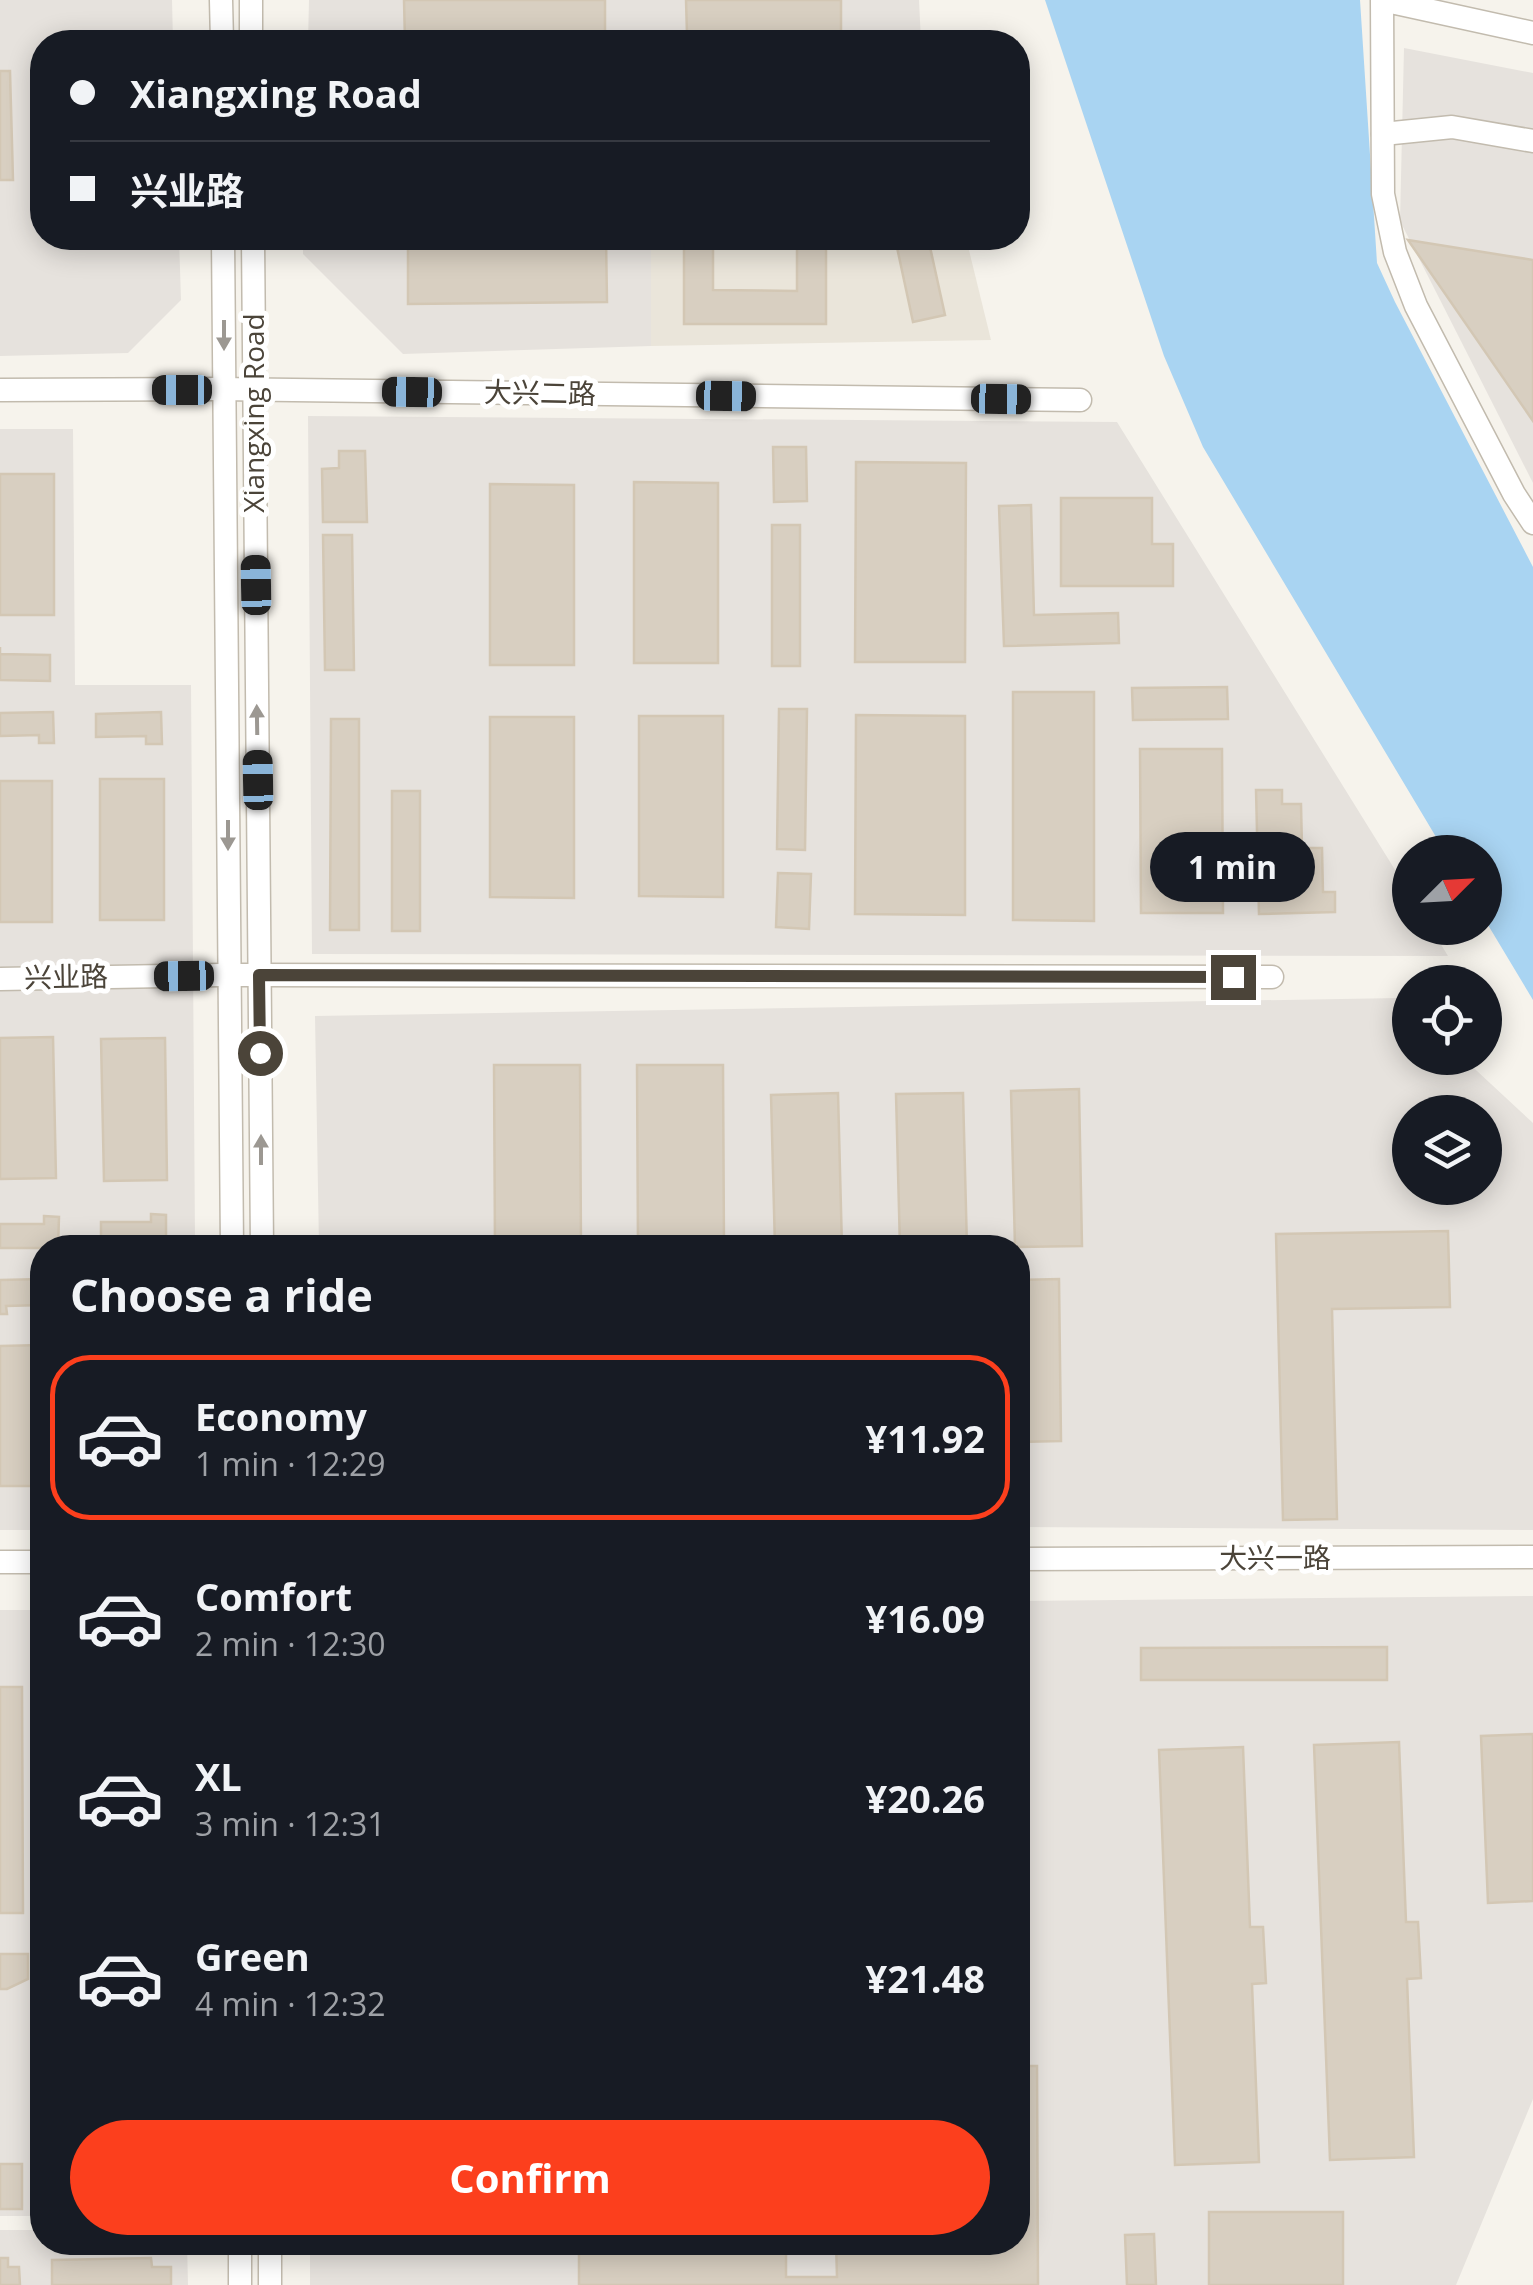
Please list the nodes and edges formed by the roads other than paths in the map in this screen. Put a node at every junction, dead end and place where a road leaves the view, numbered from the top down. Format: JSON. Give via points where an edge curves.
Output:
{"nodes":[{"id":1,"x":221,"y":0,"type":"edge"},
{"id":2,"x":251,"y":0,"type":"edge"},
{"id":3,"x":1382,"y":0,"type":"edge"},
{"id":4,"x":222,"y":30,"type":"edge"},
{"id":5,"x":251,"y":30,"type":"edge"},
{"id":6,"x":1533,"y":33,"type":"edge"},
{"id":7,"x":1383,"y":134,"type":"junction"},
{"id":8,"x":1533,"y":141,"type":"edge"},
{"id":9,"x":223,"y":250,"type":"edge"},
{"id":10,"x":253,"y":250,"type":"edge"},
{"id":11,"x":0,"y":390,"type":"edge"},
{"id":12,"x":224,"y":390,"type":"junction"},
{"id":13,"x":254,"y":390,"type":"junction"},
{"id":14,"x":1080,"y":400,"type":"dead end"},
{"id":15,"x":1533,"y":523,"type":"edge"},
{"id":16,"x":230,"y":975,"type":"junction"},
{"id":17,"x":259,"y":975,"type":"junction"},
{"id":18,"x":1272,"y":977,"type":"dead end"},
{"id":19,"x":0,"y":978,"type":"edge"},
{"id":20,"x":232,"y":1235,"type":"edge"},
{"id":21,"x":262,"y":1235,"type":"edge"},
{"id":22,"x":1533,"y":1557,"type":"edge"},
{"id":23,"x":1030,"y":1559,"type":"edge"},
{"id":24,"x":0,"y":1562,"type":"edge"},
{"id":25,"x":30,"y":1562,"type":"edge"},
{"id":26,"x":240,"y":2255,"type":"edge"},
{"id":27,"x":270,"y":2255,"type":"edge"},
{"id":28,"x":240,"y":2285,"type":"edge"},
{"id":29,"x":270,"y":2285,"type":"edge"}],
"edges":[{"from":1,"to":4,"type":"street"},
{"from":2,"to":5,"type":"street"},
{"from":3,"to":6,"type":"street"},
{"from":3,"to":7,"type":"street"},
{"from":7,"to":8,"type":"street","via":[[1452,128]]},
{"from":7,"to":15,"type":"street","via":[[1383,194],[1395,252],[1416,306]]},
{"from":9,"to":12,"type":"street","name":"Xiangxing Road","one_way":true},
{"from":10,"to":13,"type":"street","name":"Xiangxing Road"},
{"from":11,"to":12,"type":"street","name":"大兴二路"},
{"from":12,"to":13,"type":"street","name":"大兴二路"},
{"from":12,"to":16,"type":"street","name":"Xiangxing Road","one_way":true},
{"from":13,"to":14,"type":"street","name":"大兴二路"},
{"from":17,"to":13,"type":"street","name":"Xiangxing Road","one_way":true},
{"from":16,"to":17,"type":"street","name":"兴业路"},
{"from":16,"to":19,"type":"street","name":"兴业路"},
{"from":16,"to":20,"type":"street","name":"Xiangxing Road"},
{"from":17,"to":18,"type":"street","name":"兴业路"},
{"from":21,"to":17,"type":"street","name":"Xiangxing Road","one_way":true},
{"from":22,"to":23,"type":"street","name":"大兴一路"},
{"from":24,"to":25,"type":"street"},
{"from":26,"to":28,"type":"street"},
{"from":27,"to":29,"type":"street"}]}
